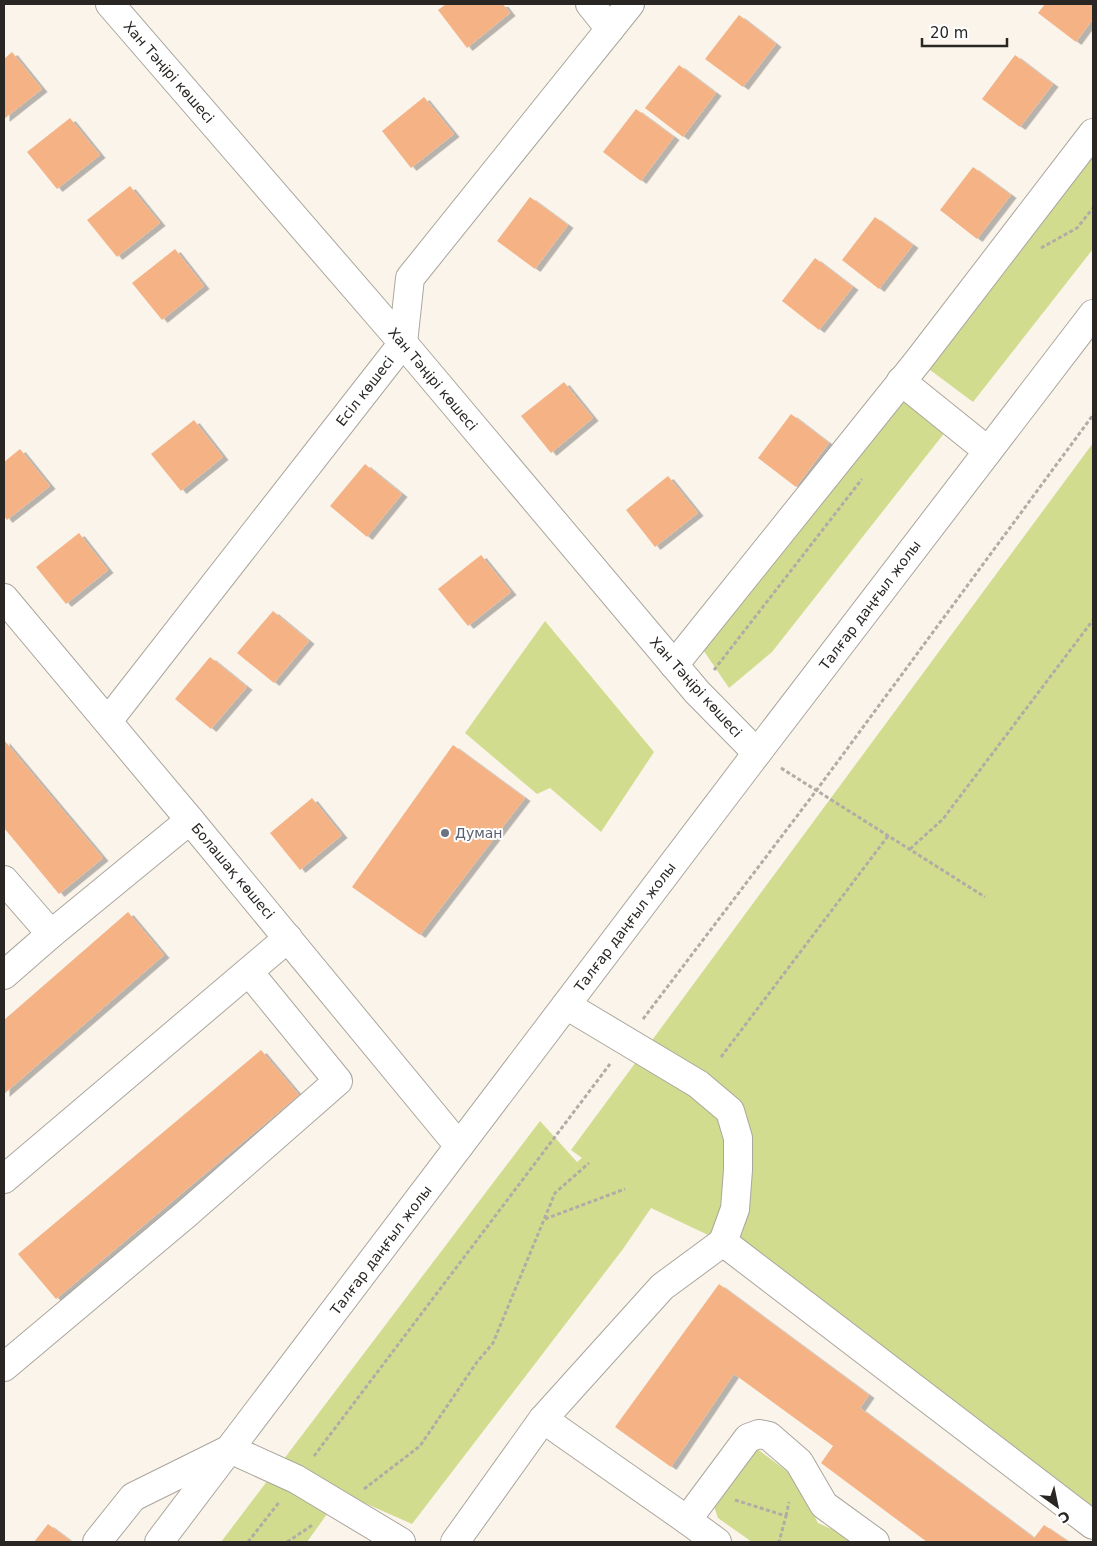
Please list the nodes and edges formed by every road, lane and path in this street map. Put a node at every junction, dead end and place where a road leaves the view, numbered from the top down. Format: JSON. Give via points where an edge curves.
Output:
{"nodes":[{"id":1,"x":110,"y":4,"type":"edge"},
{"id":2,"x":590,"y":4,"type":"edge"},
{"id":3,"x":630,"y":4,"type":"edge"},
{"id":4,"x":610,"y":29,"type":"junction"},
{"id":5,"x":1093,"y":133,"type":"edge"},
{"id":6,"x":1093,"y":314,"type":"edge"},
{"id":7,"x":402,"y":343,"type":"junction"},
{"id":8,"x":902,"y":381,"type":"junction"},
{"id":9,"x":1093,"y":415,"type":"edge"},
{"id":10,"x":988,"y":451,"type":"junction"},
{"id":11,"x":4,"y":600,"type":"edge"},
{"id":12,"x":1093,"y":620,"type":"edge"},
{"id":13,"x":674,"y":665,"type":"junction"},
{"id":14,"x":108,"y":720,"type":"junction"},
{"id":15,"x":757,"y":753,"type":"junction"},
{"id":16,"x":816,"y":790,"type":"junction"},
{"id":17,"x":190,"y":820,"type":"junction"},
{"id":18,"x":888,"y":836,"type":"junction"},
{"id":19,"x":910,"y":849,"type":"junction"},
{"id":20,"x":4,"y":880,"type":"edge"},
{"id":21,"x":985,"y":897,"type":"dead end"},
{"id":22,"x":51,"y":934,"type":"junction"},
{"id":23,"x":288,"y":938,"type":"junction"},
{"id":24,"x":249,"y":972,"type":"junction"},
{"id":25,"x":4,"y":975,"type":"edge"},
{"id":26,"x":566,"y":1005,"type":"junction"},
{"id":27,"x":626,"y":1042,"type":"junction"},
{"id":28,"x":721,"y":1057,"type":"dead end"},
{"id":29,"x":459,"y":1146,"type":"junction"},
{"id":30,"x":589,"y":1163,"type":"dead end"},
{"id":31,"x":4,"y":1179,"type":"edge"},
{"id":32,"x":625,"y":1189,"type":"dead end"},
{"id":33,"x":544,"y":1219,"type":"junction"},
{"id":34,"x":724,"y":1242,"type":"junction"},
{"id":35,"x":4,"y":1367,"type":"edge"},
{"id":36,"x":544,"y":1419,"type":"junction"},
{"id":37,"x":230,"y":1449,"type":"junction"},
{"id":38,"x":296,"y":1479,"type":"junction"},
{"id":39,"x":710,"y":1489,"type":"junction"},
{"id":40,"x":341,"y":1506,"type":"junction"},
{"id":41,"x":687,"y":1520,"type":"junction"},
{"id":42,"x":1093,"y":1525,"type":"edge"},
{"id":43,"x":97,"y":1542,"type":"edge"},
{"id":44,"x":159,"y":1542,"type":"edge"},
{"id":45,"x":248,"y":1542,"type":"edge"},
{"id":46,"x":401,"y":1542,"type":"edge"},
{"id":47,"x":455,"y":1542,"type":"edge"},
{"id":48,"x":717,"y":1542,"type":"edge"},
{"id":49,"x":779,"y":1542,"type":"edge"},
{"id":50,"x":875,"y":1542,"type":"edge"}],
"edges":[{"from":1,"to":7,"type":"street","name":"Хан Тәңірі көшесі"},
{"from":2,"to":4,"type":"street"},
{"from":3,"to":4,"type":"street","name":"Есіл көшесі"},
{"from":4,"to":7,"type":"street","name":"Есіл көшесі","via":[[410,278]]},
{"from":5,"to":8,"type":"street"},
{"from":6,"to":10,"type":"street","name":"Талғар даңғыл жолы"},
{"from":7,"to":13,"type":"street","name":"Хан Тәңірі көшесі"},
{"from":7,"to":14,"type":"street","name":"Есіл көшесі"},
{"from":8,"to":10,"type":"street"},
{"from":8,"to":13,"type":"street"},
{"from":9,"to":16,"type":"path"},
{"from":10,"to":15,"type":"street","name":"Талғар даңғыл жолы"},
{"from":11,"to":14,"type":"street","name":"Болашақ көшесі"},
{"from":12,"to":19,"type":"path","via":[[944,819]]},
{"from":13,"to":15,"type":"street","name":"Хан Тәңірі көшесі"},
{"from":14,"to":17,"type":"street","name":"Болашақ көшесі"},
{"from":15,"to":16,"type":"path"},
{"from":15,"to":26,"type":"street","name":"Талғар даңғыл жолы"},
{"from":16,"to":18,"type":"path"},
{"from":16,"to":27,"type":"path"},
{"from":17,"to":22,"type":"street"},
{"from":17,"to":23,"type":"street","name":"Болашақ көшесі"},
{"from":18,"to":19,"type":"path"},
{"from":18,"to":28,"type":"path"},
{"from":19,"to":21,"type":"path"},
{"from":20,"to":22,"type":"street"},
{"from":22,"to":25,"type":"street"},
{"from":23,"to":24,"type":"street"},
{"from":23,"to":29,"type":"street","name":"Болашақ көшесі"},
{"from":24,"to":31,"type":"street"},
{"from":24,"to":35,"type":"street","via":[[338,1081]]},
{"from":26,"to":27,"type":"street"},
{"from":26,"to":29,"type":"street","name":"Талғар даңғыл жолы"},
{"from":27,"to":34,"type":"street","via":[[698,1084],[730,1111],[738,1138],[738,1170],[735,1208]]},
{"from":27,"to":38,"type":"path"},
{"from":29,"to":37,"type":"street","name":"Талғар даңғыл жолы"},
{"from":30,"to":33,"type":"path","via":[[555,1193]]},
{"from":32,"to":33,"type":"path"},
{"from":33,"to":40,"type":"path","via":[[493,1344],[477,1362],[420,1446]]},
{"from":34,"to":36,"type":"street","via":[[662,1287]]},
{"from":34,"to":42,"type":"street"},
{"from":36,"to":41,"type":"street"},
{"from":36,"to":47,"type":"street"},
{"from":37,"to":38,"type":"street"},
{"from":37,"to":43,"type":"street","via":[[133,1497]]},
{"from":37,"to":44,"type":"street","name":"Талғар даңғыл жолы"},
{"from":38,"to":40,"type":"street"},
{"from":38,"to":45,"type":"path"},
{"from":39,"to":41,"type":"street"},
{"from":39,"to":49,"type":"path","via":[[786,1516]]},
{"from":39,"to":50,"type":"street","via":[[748,1438],[759,1434],[769,1436],[799,1462],[824,1505]]},
{"from":40,"to":46,"type":"street"},
{"from":41,"to":48,"type":"street"}]}
